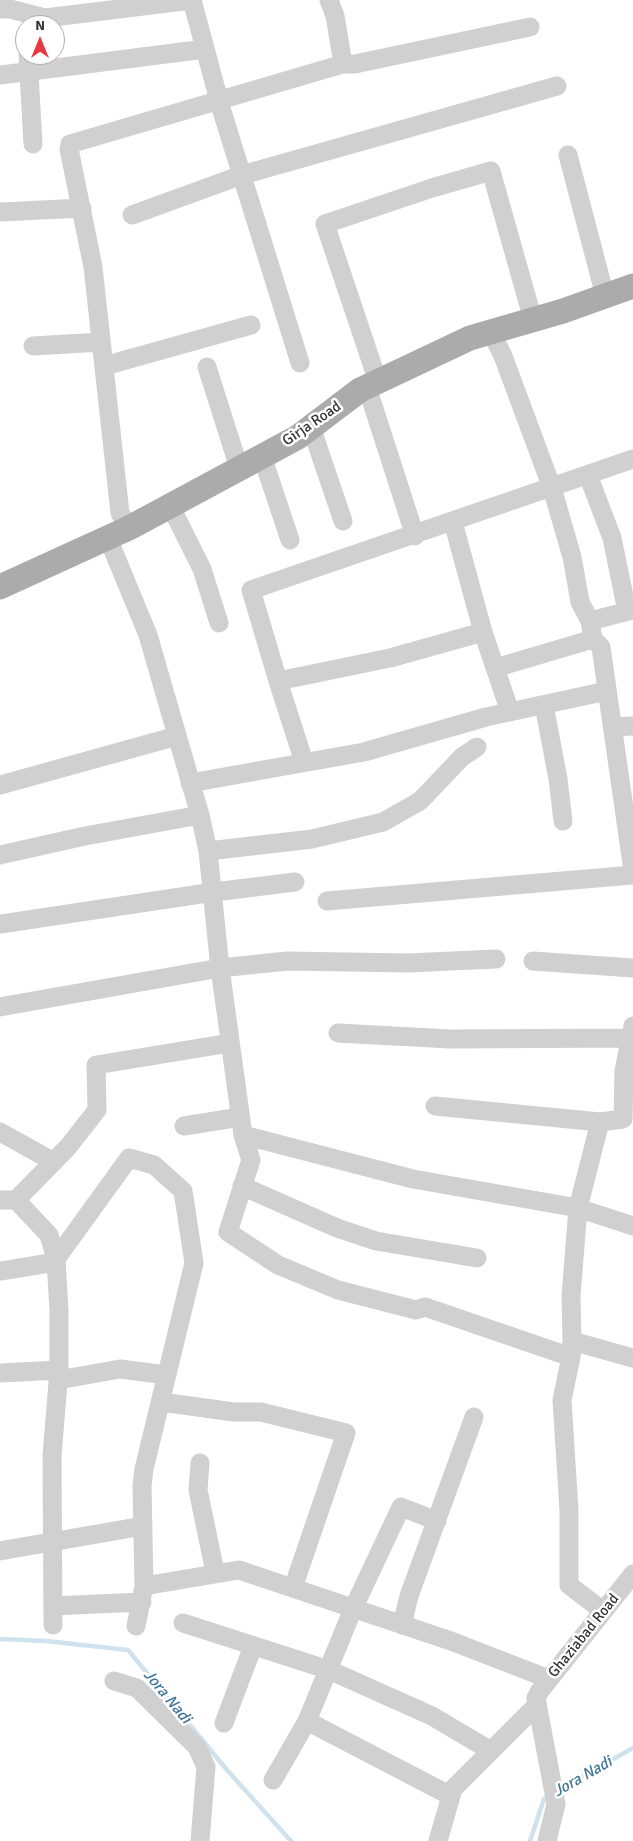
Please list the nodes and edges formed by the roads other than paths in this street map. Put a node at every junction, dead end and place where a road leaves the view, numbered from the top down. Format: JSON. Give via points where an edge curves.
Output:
{"nodes":[{"id":1,"x":192,"y":0,"type":"edge"},
{"id":2,"x":329,"y":0,"type":"edge"},
{"id":3,"x":0,"y":10,"type":"edge"},
{"id":4,"x":27,"y":13,"type":"edge"},
{"id":5,"x":530,"y":27,"type":"dead end"},
{"id":6,"x":205,"y":49,"type":"junction"},
{"id":7,"x":65,"y":60,"type":"edge"},
{"id":8,"x":343,"y":64,"type":"junction"},
{"id":9,"x":23,"y":65,"type":"edge"},
{"id":10,"x":28,"y":65,"type":"edge"},
{"id":11,"x":0,"y":75,"type":"edge"},
{"id":12,"x":557,"y":86,"type":"dead end"},
{"id":13,"x":219,"y":99,"type":"junction"},
{"id":14,"x":33,"y":144,"type":"dead end"},
{"id":15,"x":568,"y":155,"type":"dead end"},
{"id":16,"x":242,"y":175,"type":"junction"},
{"id":17,"x":82,"y":208,"type":"junction"},
{"id":18,"x":1,"y":212,"type":"edge"},
{"id":19,"x":132,"y":215,"type":"dead end"},
{"id":20,"x":624,"y":293,"type":"edge"},
{"id":21,"x":533,"y":320,"type":"junction"},
{"id":22,"x":251,"y":325,"type":"dead end"},
{"id":23,"x":491,"y":332,"type":"junction"},
{"id":24,"x":101,"y":342,"type":"junction"},
{"id":25,"x":33,"y":346,"type":"dead end"},
{"id":26,"x":300,"y":363,"type":"dead end"},
{"id":27,"x":104,"y":366,"type":"junction"},
{"id":28,"x":207,"y":367,"type":"dead end"},
{"id":29,"x":373,"y":384,"type":"junction"},
{"id":30,"x":311,"y":427,"type":"junction"},
{"id":31,"x":262,"y":456,"type":"junction"},
{"id":32,"x":633,"y":459,"type":"edge"},
{"id":33,"x":239,"y":468,"type":"junction"},
{"id":34,"x":588,"y":475,"type":"junction"},
{"id":35,"x":552,"y":488,"type":"junction"},
{"id":36,"x":170,"y":505,"type":"junction"},
{"id":37,"x":343,"y":521,"type":"dead end"},
{"id":38,"x":453,"y":522,"type":"junction"},
{"id":39,"x":118,"y":533,"type":"junction"},
{"id":40,"x":414,"y":536,"type":"junction"},
{"id":41,"x":290,"y":540,"type":"dead end"},
{"id":42,"x":0,"y":587,"type":"edge"},
{"id":43,"x":630,"y":610,"type":"edge"},
{"id":44,"x":219,"y":623,"type":"dead end"},
{"id":45,"x":592,"y":630,"type":"junction"},
{"id":46,"x":484,"y":632,"type":"junction"},
{"id":47,"x":496,"y":668,"type":"junction"},
{"id":48,"x":278,"y":681,"type":"junction"},
{"id":49,"x":607,"y":691,"type":"junction"},
{"id":50,"x":544,"y":704,"type":"junction"},
{"id":51,"x":510,"y":712,"type":"junction"},
{"id":52,"x":633,"y":726,"type":"edge"},
{"id":53,"x":613,"y":727,"type":"junction"},
{"id":54,"x":177,"y":736,"type":"junction"},
{"id":55,"x":477,"y":747,"type":"dead end"},
{"id":56,"x":304,"y":762,"type":"junction"},
{"id":57,"x":190,"y":782,"type":"junction"},
{"id":58,"x":0,"y":785,"type":"edge"},
{"id":59,"x":200,"y":815,"type":"junction"},
{"id":60,"x":563,"y":821,"type":"dead end"},
{"id":61,"x":208,"y":851,"type":"junction"},
{"id":62,"x":0,"y":855,"type":"edge"},
{"id":63,"x":633,"y":871,"type":"edge"},
{"id":64,"x":633,"y":875,"type":"edge"},
{"id":65,"x":296,"y":882,"type":"dead end"},
{"id":66,"x":214,"y":892,"type":"junction"},
{"id":67,"x":326,"y":901,"type":"dead end"},
{"id":68,"x":0,"y":924,"type":"edge"},
{"id":69,"x":496,"y":959,"type":"dead end"},
{"id":70,"x":532,"y":961,"type":"dead end"},
{"id":71,"x":220,"y":968,"type":"junction"},
{"id":72,"x":633,"y":968,"type":"edge"},
{"id":73,"x":0,"y":1007,"type":"edge"},
{"id":74,"x":631,"y":1032,"type":"edge"},
{"id":75,"x":338,"y":1033,"type":"dead end"},
{"id":76,"x":230,"y":1043,"type":"junction"},
{"id":77,"x":435,"y":1106,"type":"dead end"},
{"id":78,"x":600,"y":1122,"type":"junction"},
{"id":79,"x":184,"y":1126,"type":"dead end"},
{"id":80,"x":242,"y":1126,"type":"junction"},
{"id":81,"x":0,"y":1132,"type":"edge"},
{"id":82,"x":54,"y":1162,"type":"junction"},
{"id":83,"x":242,"y":1186,"type":"junction"},
{"id":84,"x":8,"y":1200,"type":"edge"},
{"id":85,"x":578,"y":1208,"type":"junction"},
{"id":86,"x":633,"y":1226,"type":"edge"},
{"id":87,"x":477,"y":1258,"type":"dead end"},
{"id":88,"x":56,"y":1261,"type":"junction"},
{"id":89,"x":0,"y":1271,"type":"edge"},
{"id":90,"x":572,"y":1349,"type":"junction"},
{"id":91,"x":633,"y":1358,"type":"edge"},
{"id":92,"x":0,"y":1373,"type":"edge"},
{"id":93,"x":59,"y":1375,"type":"junction"},
{"id":94,"x":167,"y":1375,"type":"junction"},
{"id":95,"x":161,"y":1402,"type":"junction"},
{"id":96,"x":474,"y":1417,"type":"dead end"},
{"id":97,"x":200,"y":1463,"type":"dead end"},
{"id":98,"x":437,"y":1522,"type":"junction"},
{"id":99,"x":143,"y":1526,"type":"junction"},
{"id":100,"x":52,"y":1542,"type":"junction"},
{"id":101,"x":0,"y":1551,"type":"edge"},
{"id":102,"x":215,"y":1572,"type":"junction"},
{"id":103,"x":633,"y":1574,"type":"edge"},
{"id":104,"x":293,"y":1588,"type":"junction"},
{"id":105,"x":143,"y":1594,"type":"junction"},
{"id":106,"x":354,"y":1609,"type":"junction"},
{"id":107,"x":603,"y":1611,"type":"junction"},
{"id":108,"x":182,"y":1624,"type":"dead end"},
{"id":109,"x":402,"y":1625,"type":"junction"},
{"id":110,"x":136,"y":1626,"type":"dead end"},
{"id":111,"x":253,"y":1646,"type":"junction"},
{"id":112,"x":329,"y":1670,"type":"junction"},
{"id":113,"x":549,"y":1679,"type":"junction"},
{"id":114,"x":114,"y":1681,"type":"dead end"},
{"id":115,"x":536,"y":1702,"type":"junction"},
{"id":116,"x":307,"y":1721,"type":"junction"},
{"id":117,"x":224,"y":1723,"type":"dead end"},
{"id":118,"x":491,"y":1751,"type":"junction"},
{"id":119,"x":273,"y":1780,"type":"dead end"},
{"id":120,"x":451,"y":1796,"type":"junction"},
{"id":121,"x":200,"y":1841,"type":"edge"},
{"id":122,"x":438,"y":1841,"type":"edge"},
{"id":123,"x":547,"y":1841,"type":"edge"}],
"edges":[{"from":1,"to":4,"type":"street","via":[[45,18]]},
{"from":1,"to":6,"type":"street"},
{"from":2,"to":8,"type":"street"},
{"from":3,"to":4,"type":"street"},
{"from":5,"to":8,"type":"street"},
{"from":6,"to":7,"type":"street"},
{"from":6,"to":13,"type":"street"},
{"from":8,"to":13,"type":"street"},
{"from":9,"to":11,"type":"street"},
{"from":10,"to":14,"type":"street"},
{"from":12,"to":16,"type":"street"},
{"from":13,"to":16,"type":"street"},
{"from":13,"to":17,"type":"street","via":[[70,144]]},
{"from":15,"to":20,"type":"street"},
{"from":16,"to":19,"type":"street"},
{"from":16,"to":26,"type":"street"},
{"from":17,"to":18,"type":"street"},
{"from":17,"to":24,"type":"street"},
{"from":20,"to":21,"type":"main road","name":"Girja Road"},
{"from":21,"to":23,"type":"main road","name":"Girja Road"},
{"from":21,"to":29,"type":"street","via":[[491,171],[325,224]]},
{"from":22,"to":27,"type":"street"},
{"from":23,"to":29,"type":"main road","name":"Girja Road","via":[[470,338]]},
{"from":23,"to":35,"type":"street"},
{"from":24,"to":25,"type":"street"},
{"from":24,"to":27,"type":"street"},
{"from":27,"to":39,"type":"street","via":[[120,513]]},
{"from":28,"to":33,"type":"street"},
{"from":29,"to":30,"type":"main road","name":"Girja Road"},
{"from":29,"to":40,"type":"street"},
{"from":30,"to":31,"type":"main road","name":"Girja Road"},
{"from":30,"to":37,"type":"street"},
{"from":31,"to":33,"type":"main road","name":"Girja Road"},
{"from":31,"to":41,"type":"street"},
{"from":32,"to":34,"type":"street"},
{"from":33,"to":36,"type":"main road","name":"Girja Road"},
{"from":34,"to":35,"type":"street"},
{"from":34,"to":43,"type":"street","via":[[612,538]]},
{"from":35,"to":38,"type":"street"},
{"from":35,"to":45,"type":"street","via":[[572,557],[580,602]]},
{"from":36,"to":39,"type":"main road","name":"Girja Road"},
{"from":36,"to":44,"type":"street","via":[[202,569]]},
{"from":38,"to":40,"type":"street"},
{"from":38,"to":46,"type":"street"},
{"from":39,"to":42,"type":"main road","name":"Girja Road"},
{"from":39,"to":54,"type":"street"},
{"from":40,"to":48,"type":"street","via":[[251,590]]},
{"from":43,"to":45,"type":"street"},
{"from":45,"to":47,"type":"street"},
{"from":45,"to":49,"type":"street","via":[[601,647]]},
{"from":46,"to":47,"type":"street"},
{"from":46,"to":48,"type":"street","via":[[390,658]]},
{"from":47,"to":51,"type":"street"},
{"from":48,"to":56,"type":"street"},
{"from":49,"to":50,"type":"street"},
{"from":49,"to":53,"type":"street"},
{"from":50,"to":51,"type":"street"},
{"from":50,"to":60,"type":"street"},
{"from":51,"to":56,"type":"street","via":[[364,752]]},
{"from":52,"to":53,"type":"street"},
{"from":53,"to":63,"type":"street"},
{"from":54,"to":57,"type":"street"},
{"from":54,"to":58,"type":"street"},
{"from":55,"to":61,"type":"street","via":[[462,757],[420,801],[383,822],[312,839]]},
{"from":56,"to":57,"type":"street"},
{"from":57,"to":59,"type":"street"},
{"from":59,"to":61,"type":"street"},
{"from":59,"to":62,"type":"street"},
{"from":61,"to":66,"type":"street"},
{"from":64,"to":67,"type":"street"},
{"from":65,"to":66,"type":"street"},
{"from":66,"to":68,"type":"street"},
{"from":66,"to":71,"type":"street"},
{"from":69,"to":71,"type":"street","via":[[408,963],[287,961]]},
{"from":70,"to":72,"type":"street"},
{"from":71,"to":73,"type":"street"},
{"from":71,"to":76,"type":"street"},
{"from":74,"to":75,"type":"street","via":[[450,1039]]},
{"from":74,"to":78,"type":"street","via":[[624,1071],[623,1119]]},
{"from":76,"to":80,"type":"street"},
{"from":76,"to":82,"type":"street","via":[[96,1065],[97,1110]]},
{"from":77,"to":78,"type":"street"},
{"from":78,"to":85,"type":"street"},
{"from":79,"to":80,"type":"street"},
{"from":80,"to":83,"type":"street","via":[[251,1160]]},
{"from":80,"to":85,"type":"street","via":[[413,1179]]},
{"from":81,"to":82,"type":"street"},
{"from":82,"to":84,"type":"street"},
{"from":83,"to":87,"type":"street","via":[[337,1228],[376,1241]]},
{"from":83,"to":90,"type":"street","via":[[228,1232],[278,1265],[338,1290],[416,1310],[425,1307]]},
{"from":84,"to":88,"type":"street","via":[[49,1235]]},
{"from":85,"to":86,"type":"street"},
{"from":85,"to":90,"type":"street","via":[[571,1296]]},
{"from":88,"to":89,"type":"street"},
{"from":88,"to":93,"type":"street"},
{"from":88,"to":94,"type":"street","via":[[129,1158],[154,1165],[183,1191],[194,1263]]},
{"from":90,"to":91,"type":"street"},
{"from":90,"to":107,"type":"street","via":[[562,1400],[570,1511],[569,1585]]},
{"from":92,"to":93,"type":"street"},
{"from":93,"to":94,"type":"street","via":[[120,1369]]},
{"from":93,"to":100,"type":"street","via":[[52,1456]]},
{"from":94,"to":95,"type":"street"},
{"from":95,"to":99,"type":"street","via":[[144,1469]]},
{"from":95,"to":104,"type":"street","via":[[234,1412],[261,1412],[346,1433]]},
{"from":96,"to":98,"type":"street"},
{"from":97,"to":102,"type":"street","via":[[198,1490]]},
{"from":98,"to":106,"type":"street","via":[[401,1507]]},
{"from":98,"to":109,"type":"street","via":[[409,1596]]},
{"from":99,"to":100,"type":"street"},
{"from":99,"to":105,"type":"street"},
{"from":100,"to":101,"type":"street"},
{"from":100,"to":105,"type":"street","via":[[53,1615]]},
{"from":102,"to":104,"type":"street","via":[[239,1570]]},
{"from":102,"to":105,"type":"street"},
{"from":103,"to":107,"type":"street","name":"Ghaziabad Road"},
{"from":104,"to":106,"type":"street"},
{"from":105,"to":110,"type":"street"},
{"from":106,"to":109,"type":"street"},
{"from":106,"to":112,"type":"street"},
{"from":107,"to":113,"type":"street","name":"Ghaziabad Road"},
{"from":108,"to":111,"type":"street"},
{"from":109,"to":113,"type":"street"},
{"from":111,"to":112,"type":"street"},
{"from":111,"to":117,"type":"street"},
{"from":112,"to":116,"type":"street"},
{"from":112,"to":118,"type":"street","via":[[432,1716]]},
{"from":113,"to":115,"type":"street","name":"Ghaziabad Road"},
{"from":114,"to":121,"type":"street","via":[[137,1688],[197,1747],[206,1767]]},
{"from":115,"to":118,"type":"street","name":"Ghaziabad Road"},
{"from":115,"to":123,"type":"street","via":[[556,1804]]},
{"from":116,"to":119,"type":"street"},
{"from":116,"to":120,"type":"street"},
{"from":118,"to":120,"type":"street","name":"Ghaziabad Road"},
{"from":120,"to":122,"type":"street"}]}
